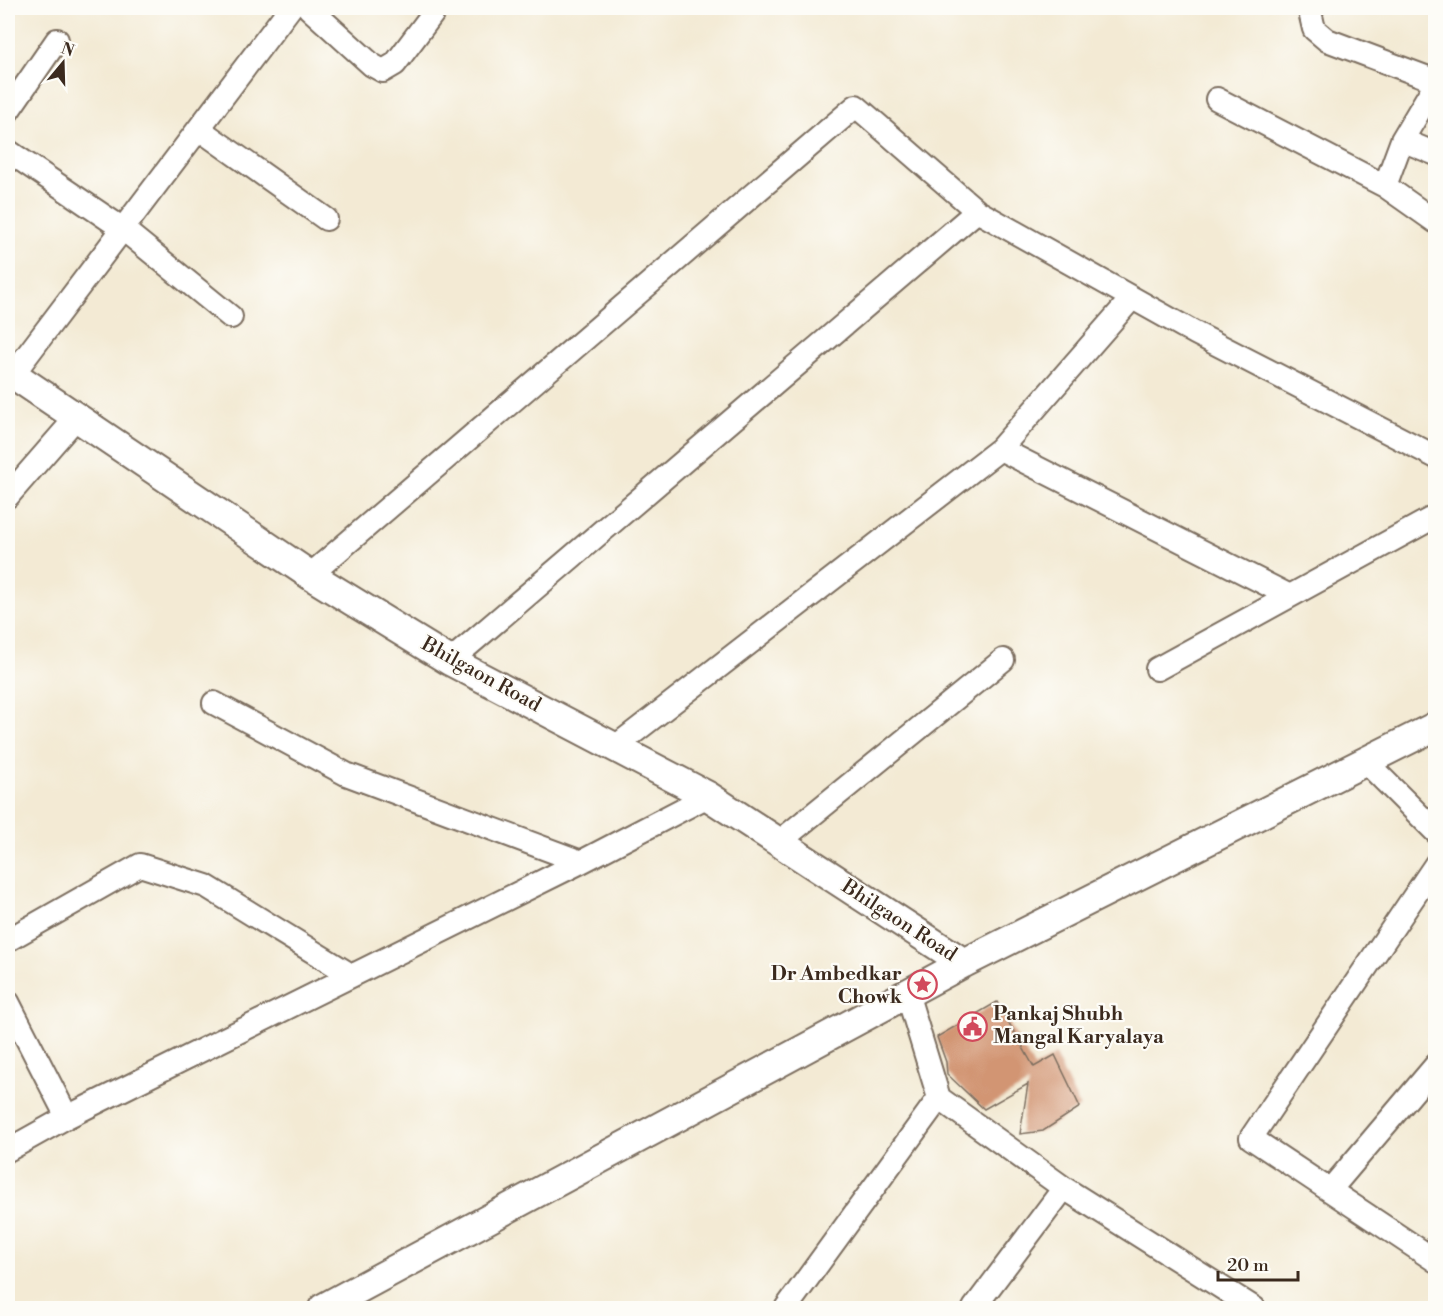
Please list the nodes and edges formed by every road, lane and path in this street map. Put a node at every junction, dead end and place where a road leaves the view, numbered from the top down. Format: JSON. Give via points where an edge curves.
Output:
{"nodes":[{"id":1,"x":290,"y":8,"type":"edge"},
{"id":2,"x":309,"y":8,"type":"edge"},
{"id":3,"x":437,"y":8,"type":"edge"},
{"id":4,"x":1313,"y":8,"type":"edge"},
{"id":5,"x":57,"y":40,"type":"dead end"},
{"id":6,"x":1436,"y":82,"type":"edge"},
{"id":7,"x":1217,"y":99,"type":"dead end"},
{"id":8,"x":8,"y":111,"type":"edge"},
{"id":9,"x":199,"y":129,"type":"junction"},
{"id":10,"x":1401,"y":140,"type":"junction"},
{"id":11,"x":8,"y":151,"type":"edge"},
{"id":12,"x":1436,"y":154,"type":"edge"},
{"id":13,"x":1385,"y":186,"type":"junction"},
{"id":14,"x":977,"y":211,"type":"junction"},
{"id":15,"x":326,"y":219,"type":"dead end"},
{"id":16,"x":1436,"y":222,"type":"edge"},
{"id":17,"x":123,"y":229,"type":"junction"},
{"id":18,"x":1132,"y":298,"type":"junction"},
{"id":19,"x":231,"y":317,"type":"dead end"},
{"id":20,"x":10,"y":373,"type":"edge"},
{"id":21,"x":76,"y":418,"type":"junction"},
{"id":22,"x":1000,"y":449,"type":"junction"},
{"id":23,"x":1436,"y":457,"type":"edge"},
{"id":24,"x":8,"y":496,"type":"edge"},
{"id":25,"x":1436,"y":516,"type":"edge"},
{"id":26,"x":310,"y":575,"type":"junction"},
{"id":27,"x":1290,"y":596,"type":"junction"},
{"id":28,"x":1003,"y":660,"type":"dead end"},
{"id":29,"x":450,"y":661,"type":"junction"},
{"id":30,"x":1157,"y":669,"type":"dead end"},
{"id":31,"x":214,"y":704,"type":"dead end"},
{"id":32,"x":1436,"y":726,"type":"edge"},
{"id":33,"x":615,"y":747,"type":"junction"},
{"id":34,"x":1365,"y":762,"type":"junction"},
{"id":35,"x":708,"y":796,"type":"junction"},
{"id":36,"x":1436,"y":832,"type":"edge"},
{"id":37,"x":779,"y":842,"type":"junction"},
{"id":38,"x":581,"y":862,"type":"junction"},
{"id":39,"x":1436,"y":864,"type":"edge"},
{"id":40,"x":8,"y":940,"type":"edge"},
{"id":41,"x":964,"y":963,"type":"junction"},
{"id":42,"x":351,"y":975,"type":"junction"},
{"id":43,"x":907,"y":993,"type":"junction"},
{"id":44,"x":8,"y":1002,"type":"edge"},
{"id":45,"x":1436,"y":1065,"type":"edge"},
{"id":46,"x":939,"y":1098,"type":"junction"},
{"id":47,"x":67,"y":1117,"type":"junction"},
{"id":48,"x":8,"y":1150,"type":"edge"},
{"id":49,"x":1064,"y":1188,"type":"junction"},
{"id":50,"x":1330,"y":1190,"type":"junction"},
{"id":51,"x":1436,"y":1261,"type":"edge"},
{"id":52,"x":323,"y":1308,"type":"edge"},
{"id":53,"x":786,"y":1308,"type":"edge"},
{"id":54,"x":974,"y":1308,"type":"edge"},
{"id":55,"x":1254,"y":1308,"type":"edge"}],
"edges":[{"from":1,"to":9,"type":"street"},
{"from":2,"to":3,"type":"street","via":[[383,71],[395,64]]},
{"from":4,"to":6,"type":"street","via":[[1314,29],[1327,40]]},
{"from":5,"to":8,"type":"street"},
{"from":6,"to":10,"type":"street"},
{"from":7,"to":13,"type":"street"},
{"from":9,"to":15,"type":"street"},
{"from":9,"to":17,"type":"street"},
{"from":10,"to":12,"type":"street"},
{"from":10,"to":13,"type":"street"},
{"from":11,"to":17,"type":"street"},
{"from":13,"to":16,"type":"street"},
{"from":14,"to":18,"type":"street"},
{"from":14,"to":26,"type":"street","via":[[856,105]]},
{"from":14,"to":29,"type":"street"},
{"from":17,"to":19,"type":"street"},
{"from":17,"to":20,"type":"street"},
{"from":18,"to":22,"type":"street"},
{"from":18,"to":23,"type":"street"},
{"from":20,"to":21,"type":"street","name":"Bhilgaon Road"},
{"from":21,"to":24,"type":"street"},
{"from":21,"to":26,"type":"street","name":"Bhilgaon Road"},
{"from":22,"to":27,"type":"street"},
{"from":22,"to":33,"type":"street"},
{"from":25,"to":27,"type":"street"},
{"from":26,"to":29,"type":"street","name":"Bhilgaon Road"},
{"from":27,"to":30,"type":"street"},
{"from":28,"to":37,"type":"street"},
{"from":29,"to":33,"type":"street","name":"Bhilgaon Road"},
{"from":31,"to":38,"type":"street","via":[[346,774]]},
{"from":32,"to":34,"type":"street"},
{"from":33,"to":35,"type":"street","name":"Bhilgaon Road"},
{"from":34,"to":36,"type":"street"},
{"from":34,"to":41,"type":"street"},
{"from":35,"to":37,"type":"street","name":"Bhilgaon Road"},
{"from":35,"to":38,"type":"street"},
{"from":37,"to":41,"type":"street","name":"Bhilgaon Road"},
{"from":38,"to":42,"type":"street"},
{"from":39,"to":50,"type":"street","via":[[1251,1138]]},
{"from":40,"to":42,"type":"street","via":[[140,865],[206,886]]},
{"from":41,"to":43,"type":"street"},
{"from":42,"to":47,"type":"street"},
{"from":43,"to":46,"type":"street"},
{"from":43,"to":52,"type":"street"},
{"from":44,"to":47,"type":"street"},
{"from":45,"to":50,"type":"street"},
{"from":46,"to":49,"type":"street"},
{"from":46,"to":53,"type":"street"},
{"from":47,"to":48,"type":"street"},
{"from":49,"to":54,"type":"street"},
{"from":49,"to":55,"type":"street"},
{"from":50,"to":51,"type":"street"}]}
